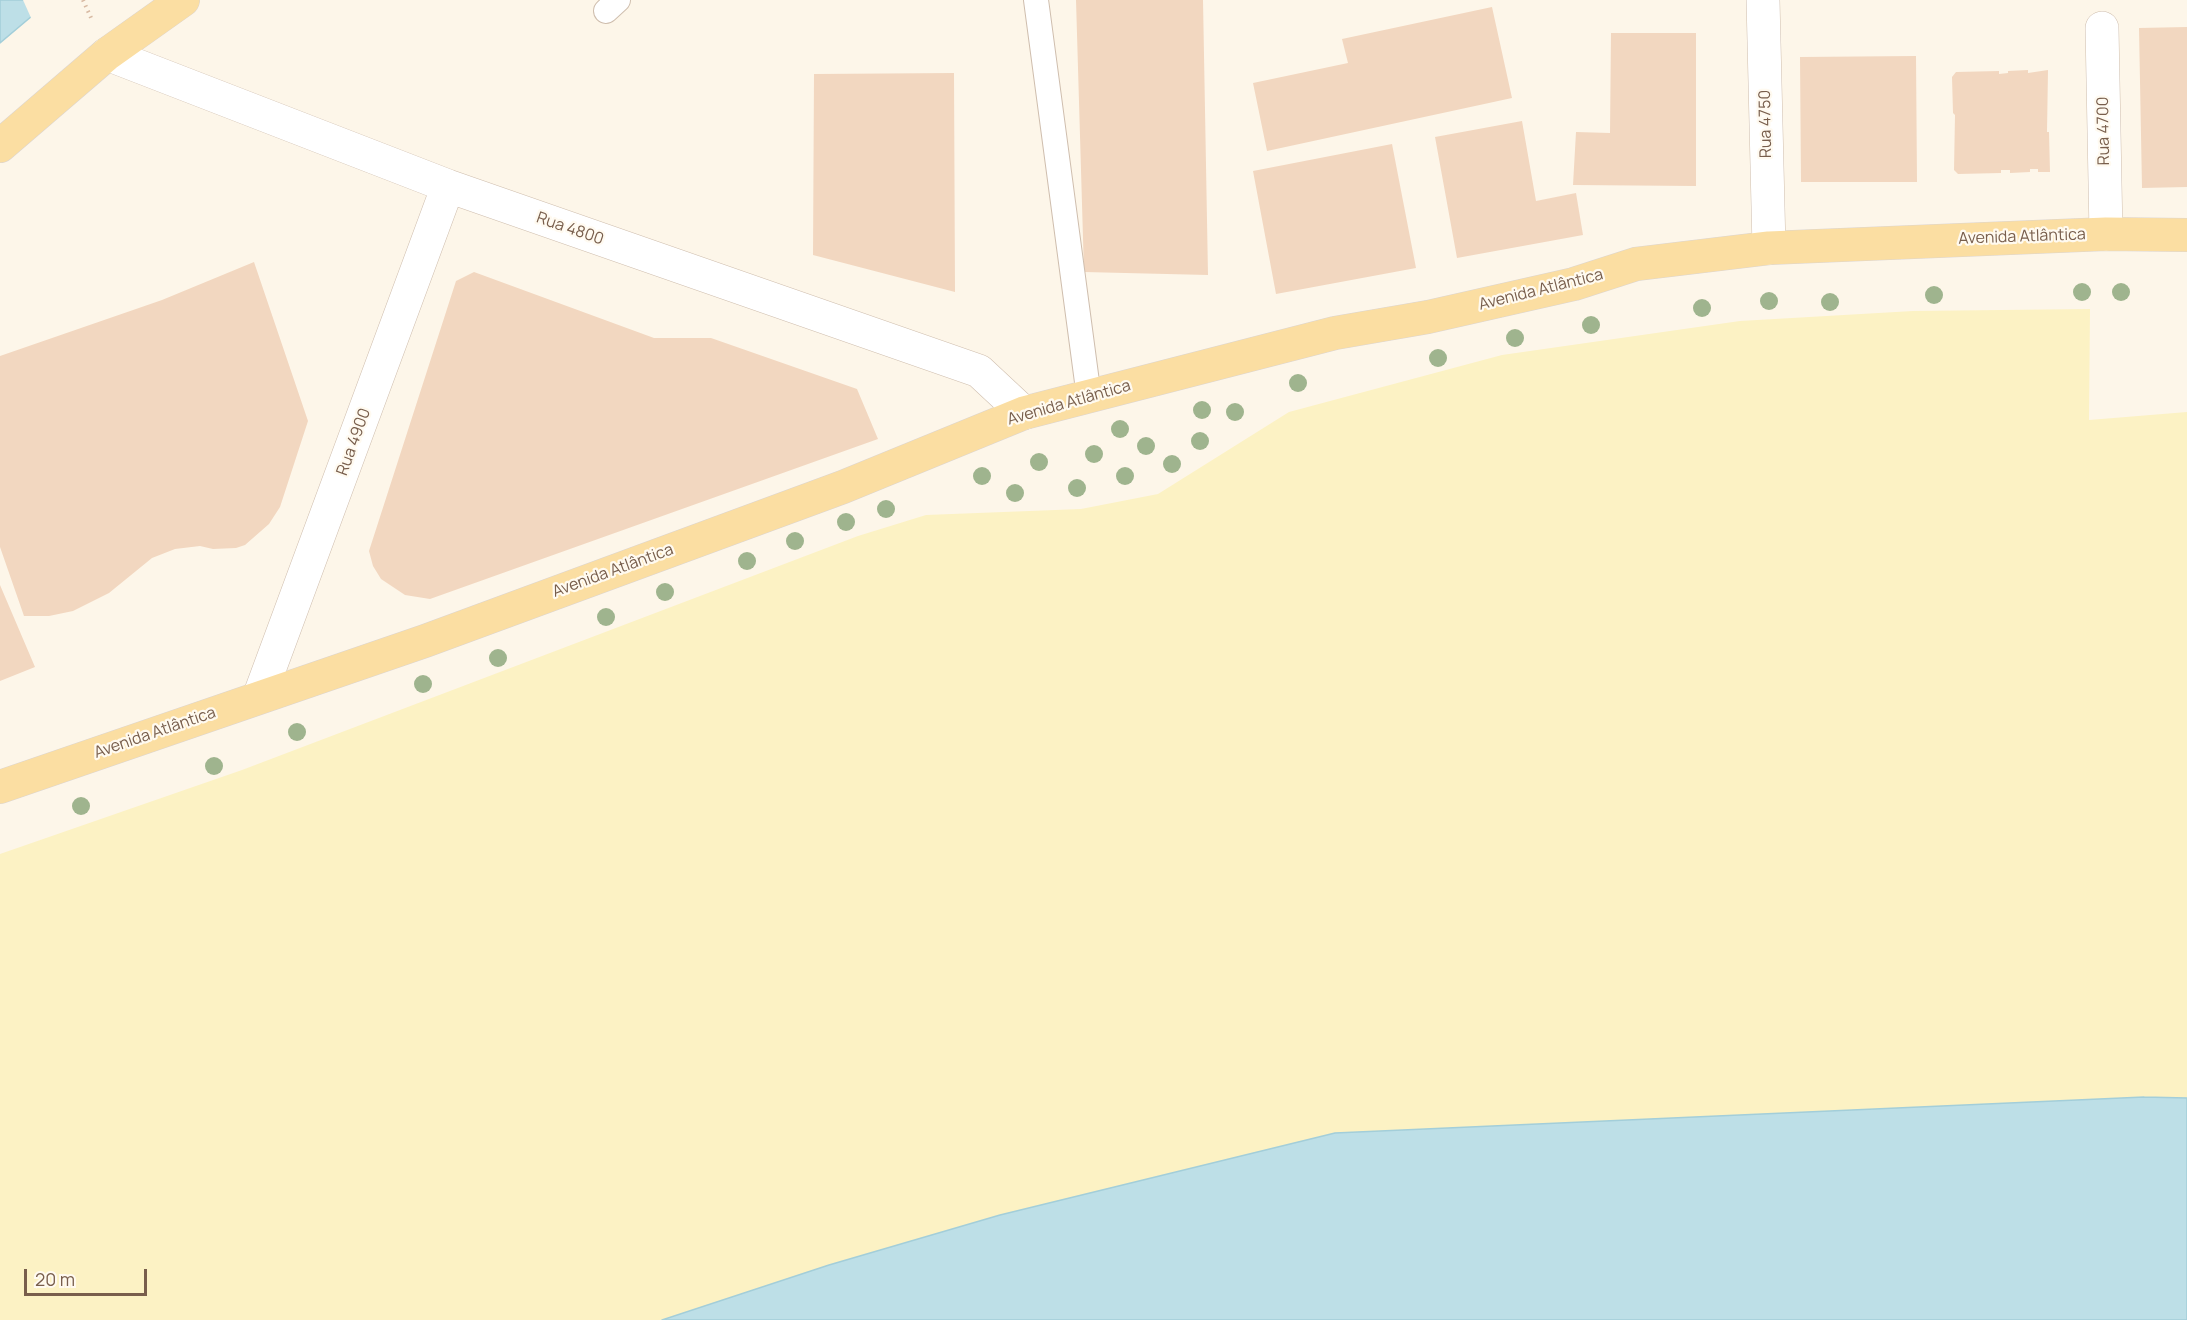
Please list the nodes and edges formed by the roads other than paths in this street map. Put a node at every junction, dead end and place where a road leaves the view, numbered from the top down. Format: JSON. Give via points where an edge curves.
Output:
{"nodes":[{"id":1,"x":183,"y":0,"type":"edge"},
{"id":2,"x":1036,"y":0,"type":"edge"},
{"id":3,"x":1763,"y":0,"type":"edge"},
{"id":4,"x":2102,"y":28,"type":"dead end"},
{"id":5,"x":107,"y":54,"type":"junction"},
{"id":6,"x":0,"y":146,"type":"edge"},
{"id":7,"x":448,"y":186,"type":"junction"},
{"id":8,"x":2106,"y":234,"type":"junction"},
{"id":9,"x":2187,"y":234,"type":"edge"},
{"id":10,"x":1768,"y":248,"type":"junction"},
{"id":11,"x":1089,"y":397,"type":"junction"},
{"id":12,"x":1024,"y":413,"type":"junction"},
{"id":13,"x":259,"y":697,"type":"junction"},
{"id":14,"x":0,"y":788,"type":"edge"}],
"edges":[{"from":1,"to":5,"type":"main road"},
{"from":2,"to":11,"type":"lane"},
{"from":3,"to":10,"type":"street","name":"Rua 4750"},
{"from":4,"to":8,"type":"street","name":"Rua 4700"},
{"from":5,"to":6,"type":"main road"},
{"from":5,"to":7,"type":"street","name":"Rua 4800"},
{"from":7,"to":12,"type":"street","name":"Rua 4800","via":[[979,371]]},
{"from":7,"to":13,"type":"street","name":"Rua 4900"},
{"from":8,"to":9,"type":"main road","name":"Avenida Atlântica"},
{"from":8,"to":10,"type":"main road","name":"Avenida Atlântica"},
{"from":10,"to":11,"type":"main road","name":"Avenida Atlântica","via":[[1636,264],[1574,284],[1428,317],[1335,333]]},
{"from":11,"to":12,"type":"main road","name":"Avenida Atlântica"},
{"from":12,"to":13,"type":"main road","name":"Avenida Atlântica","via":[[843,487],[425,641]]},
{"from":13,"to":14,"type":"main road","name":"Avenida Atlântica"}]}
